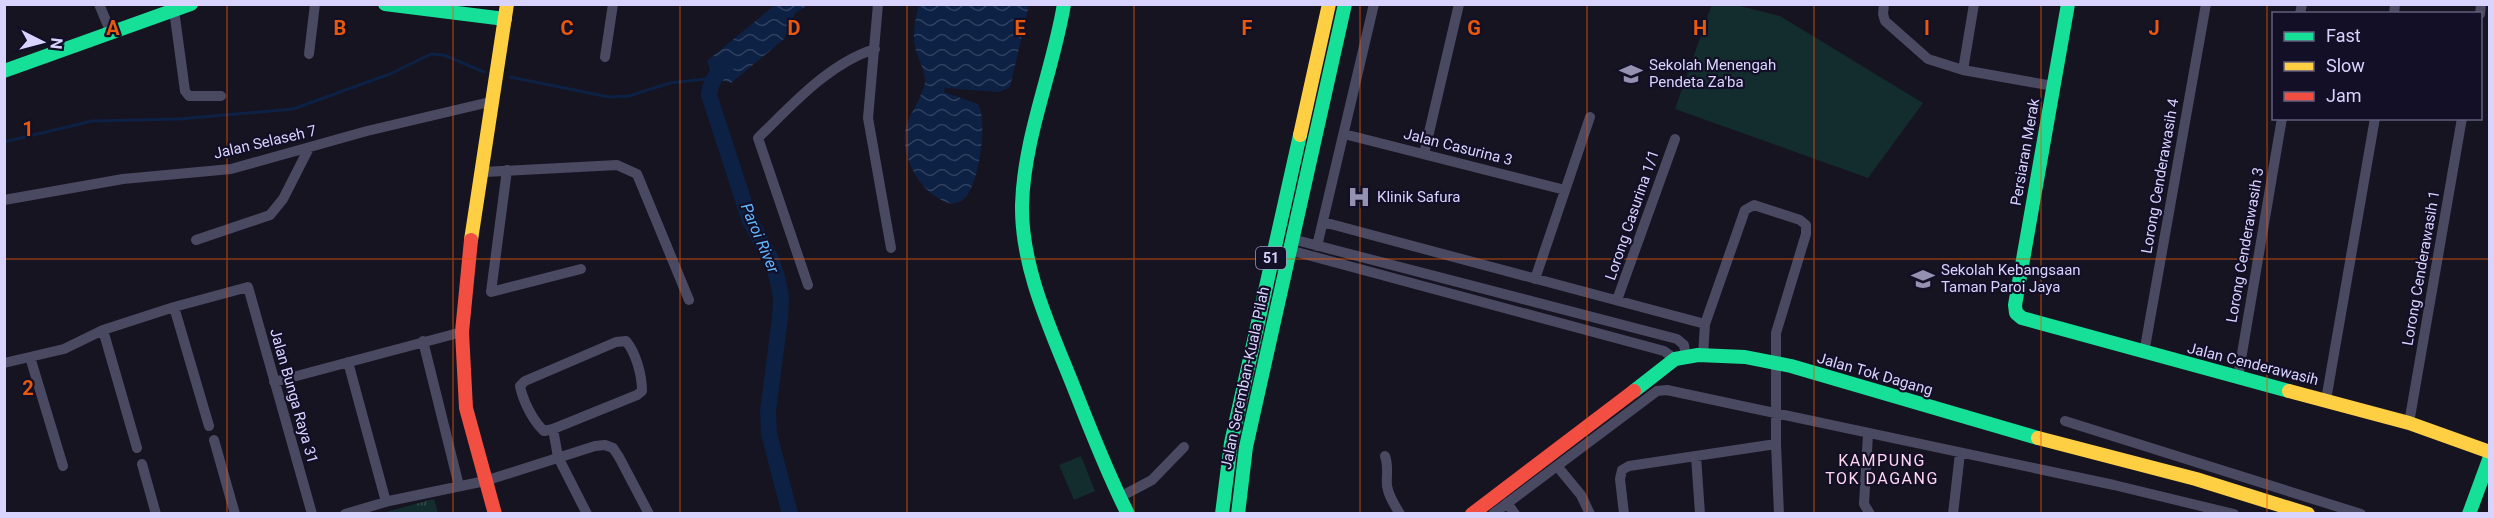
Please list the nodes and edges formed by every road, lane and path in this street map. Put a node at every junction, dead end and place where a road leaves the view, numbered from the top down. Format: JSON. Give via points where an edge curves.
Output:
{"nodes":[{"id":1,"x":99,"y":4,"type":"edge"},
{"id":2,"x":191,"y":4,"type":"edge"},
{"id":3,"x":315,"y":4,"type":"edge"},
{"id":4,"x":385,"y":4,"type":"edge"},
{"id":5,"x":507,"y":4,"type":"edge"},
{"id":6,"x":613,"y":4,"type":"edge"},
{"id":7,"x":878,"y":4,"type":"edge"},
{"id":8,"x":1064,"y":4,"type":"edge"},
{"id":9,"x":1329,"y":4,"type":"edge"},
{"id":10,"x":1345,"y":4,"type":"edge"},
{"id":11,"x":1374,"y":4,"type":"edge"},
{"id":12,"x":1459,"y":4,"type":"edge"},
{"id":13,"x":1974,"y":4,"type":"edge"},
{"id":14,"x":2068,"y":4,"type":"edge"},
{"id":15,"x":2206,"y":4,"type":"edge"},
{"id":16,"x":411,"y":6,"type":"edge"},
{"id":17,"x":1883,"y":9,"type":"edge"},
{"id":18,"x":174,"y":10,"type":"junction"},
{"id":19,"x":505,"y":19,"type":"junction"},
{"id":20,"x":111,"y":33,"type":"junction"},
{"id":21,"x":875,"y":49,"type":"junction"},
{"id":22,"x":309,"y":54,"type":"dead end"},
{"id":23,"x":605,"y":57,"type":"dead end"},
{"id":24,"x":1963,"y":70,"type":"junction"},
{"id":25,"x":4,"y":71,"type":"edge"},
{"id":26,"x":2053,"y":86,"type":"junction"},
{"id":27,"x":221,"y":96,"type":"dead end"},
{"id":28,"x":494,"y":101,"type":"junction"},
{"id":29,"x":1590,"y":117,"type":"dead end"},
{"id":30,"x":2282,"y":120,"type":"edge"},
{"id":31,"x":2375,"y":120,"type":"edge"},
{"id":32,"x":2462,"y":120,"type":"edge"},
{"id":33,"x":1344,"y":134,"type":"junction"},
{"id":34,"x":1675,"y":139,"type":"dead end"},
{"id":35,"x":309,"y":148,"type":"junction"},
{"id":36,"x":1424,"y":154,"type":"junction"},
{"id":37,"x":507,"y":170,"type":"junction"},
{"id":38,"x":483,"y":172,"type":"junction"},
{"id":39,"x":1565,"y":190,"type":"junction"},
{"id":40,"x":4,"y":200,"type":"edge"},
{"id":41,"x":1323,"y":222,"type":"junction"},
{"id":42,"x":196,"y":240,"type":"dead end"},
{"id":43,"x":1291,"y":245,"type":"junction"},
{"id":44,"x":1317,"y":246,"type":"junction"},
{"id":45,"x":891,"y":248,"type":"dead end"},
{"id":46,"x":581,"y":269,"type":"dead end"},
{"id":47,"x":1535,"y":279,"type":"junction"},
{"id":48,"x":808,"y":285,"type":"dead end"},
{"id":49,"x":689,"y":300,"type":"dead end"},
{"id":50,"x":1617,"y":300,"type":"junction"},
{"id":51,"x":2015,"y":304,"type":"joint"},
{"id":52,"x":174,"y":307,"type":"junction"},
{"id":53,"x":1705,"y":324,"type":"junction"},
{"id":54,"x":103,"y":330,"type":"junction"},
{"id":55,"x":462,"y":332,"type":"junction"},
{"id":56,"x":423,"y":341,"type":"junction"},
{"id":57,"x":2144,"y":353,"type":"junction"},
{"id":58,"x":1703,"y":355,"type":"junction"},
{"id":59,"x":30,"y":357,"type":"junction"},
{"id":60,"x":1681,"y":358,"type":"junction"},
{"id":61,"x":1776,"y":361,"type":"junction"},
{"id":62,"x":348,"y":362,"type":"junction"},
{"id":63,"x":4,"y":363,"type":"edge"},
{"id":64,"x":2238,"y":377,"type":"junction"},
{"id":65,"x":274,"y":382,"type":"junction"},
{"id":66,"x":2326,"y":400,"type":"junction"},
{"id":67,"x":1776,"y":413,"type":"junction"},
{"id":68,"x":2065,"y":421,"type":"dead end"},
{"id":69,"x":2409,"y":423,"type":"junction"},
{"id":70,"x":209,"y":426,"type":"dead end"},
{"id":71,"x":553,"y":429,"type":"junction"},
{"id":72,"x":1868,"y":434,"type":"junction"},
{"id":73,"x":214,"y":440,"type":"dead end"},
{"id":74,"x":1776,"y":444,"type":"junction"},
{"id":75,"x":1184,"y":447,"type":"dead end"},
{"id":76,"x":137,"y":448,"type":"dead end"},
{"id":77,"x":2151,"y":448,"type":"junction"},
{"id":78,"x":2490,"y":452,"type":"edge"},
{"id":79,"x":1960,"y":453,"type":"junction"},
{"id":80,"x":1385,"y":456,"type":"dead end"},
{"id":81,"x":1696,"y":456,"type":"junction"},
{"id":82,"x":558,"y":457,"type":"junction"},
{"id":83,"x":2490,"y":457,"type":"edge"},
{"id":84,"x":141,"y":464,"type":"dead end"},
{"id":85,"x":2145,"y":465,"type":"junction"},
{"id":86,"x":63,"y":466,"type":"dead end"},
{"id":87,"x":1557,"y":466,"type":"junction"},
{"id":88,"x":485,"y":481,"type":"junction"},
{"id":89,"x":459,"y":486,"type":"junction"},
{"id":90,"x":2243,"y":493,"type":"junction"},
{"id":91,"x":2475,"y":494,"type":"junction"},
{"id":92,"x":1120,"y":497,"type":"junction"},
{"id":93,"x":386,"y":502,"type":"junction"},
{"id":94,"x":1508,"y":503,"type":"junction"},
{"id":95,"x":156,"y":513,"type":"edge"},
{"id":96,"x":234,"y":513,"type":"edge"},
{"id":97,"x":312,"y":513,"type":"edge"},
{"id":98,"x":345,"y":513,"type":"edge"},
{"id":99,"x":495,"y":513,"type":"edge"},
{"id":100,"x":587,"y":513,"type":"edge"},
{"id":101,"x":649,"y":513,"type":"edge"},
{"id":102,"x":1128,"y":513,"type":"edge"},
{"id":103,"x":1222,"y":513,"type":"edge"},
{"id":104,"x":1238,"y":513,"type":"edge"},
{"id":105,"x":1400,"y":513,"type":"edge"},
{"id":106,"x":1472,"y":513,"type":"edge"},
{"id":107,"x":1493,"y":513,"type":"edge"},
{"id":108,"x":1515,"y":513,"type":"edge"},
{"id":109,"x":1590,"y":513,"type":"edge"},
{"id":110,"x":1624,"y":513,"type":"edge"},
{"id":111,"x":1700,"y":513,"type":"edge"},
{"id":112,"x":1779,"y":513,"type":"edge"},
{"id":113,"x":1870,"y":513,"type":"edge"},
{"id":114,"x":1953,"y":513,"type":"edge"},
{"id":115,"x":2235,"y":513,"type":"edge"},
{"id":116,"x":2308,"y":513,"type":"edge"},
{"id":117,"x":2361,"y":513,"type":"edge"},
{"id":118,"x":2463,"y":513,"type":"edge"},
{"id":119,"x":2469,"y":513,"type":"edge"}],
"edges":[{"from":1,"to":20,"type":"street"},
{"from":2,"to":18,"type":"main road"},
{"from":3,"to":22,"type":"street"},
{"from":4,"to":16,"type":"main road"},
{"from":5,"to":19,"type":"main road"},
{"from":6,"to":23,"type":"street"},
{"from":7,"to":21,"type":"street"},
{"from":8,"to":92,"type":"main road","via":[[1025,179],[1023,227],[1028,257],[1052,330]]},
{"from":9,"to":103,"type":"main road","name":"Jalan Seremban-Kuala Pilah","number":"51","via":[[1231,443]]},
{"from":10,"to":43,"type":"main road","name":"Jalan Seremban-Kuala Pilah","number":"51"},
{"from":11,"to":33,"type":"street"},
{"from":12,"to":36,"type":"street"},
{"from":13,"to":24,"type":"street"},
{"from":14,"to":26,"type":"main road","name":"Persiaran Merak"},
{"from":15,"to":57,"type":"street","name":"Lorong Cenderawasih 4"},
{"from":16,"to":19,"type":"main road"},
{"from":17,"to":24,"type":"street","via":[[1885,21],[1928,59]]},
{"from":18,"to":20,"type":"main road"},
{"from":18,"to":27,"type":"street","via":[[185,91],[189,96]]},
{"from":19,"to":28,"type":"main road"},
{"from":20,"to":25,"type":"main road"},
{"from":21,"to":45,"type":"street","via":[[868,118]]},
{"from":21,"to":48,"type":"street","via":[[858,54],[816,84],[758,138]]},
{"from":24,"to":26,"type":"street"},
{"from":26,"to":51,"type":"main road","name":"Persiaran Merak"},
{"from":28,"to":35,"type":"street","name":"Jalan Selaseh 7"},
{"from":28,"to":38,"type":"main road"},
{"from":29,"to":39,"type":"street"},
{"from":30,"to":64,"type":"street","name":"Lorong Cenderawasih 3"},
{"from":31,"to":66,"type":"street"},
{"from":32,"to":69,"type":"street","name":"Lorong Cenderawasih 1"},
{"from":33,"to":36,"type":"street","name":"Jalan Casurina 3"},
{"from":33,"to":41,"type":"street"},
{"from":34,"to":50,"type":"street","name":"Lorong Casurina 1/1"},
{"from":35,"to":40,"type":"street","name":"Jalan Selaseh 7","via":[[231,168],[123,179]]},
{"from":35,"to":42,"type":"street","via":[[283,199],[270,215]]},
{"from":36,"to":39,"type":"street","name":"Jalan Casurina 3"},
{"from":37,"to":38,"type":"street"},
{"from":37,"to":46,"type":"street","via":[[491,292]]},
{"from":37,"to":49,"type":"street","via":[[617,165],[637,174]]},
{"from":38,"to":55,"type":"main road","via":[[468,259]]},
{"from":39,"to":47,"type":"street"},
{"from":41,"to":44,"type":"street"},
{"from":41,"to":47,"type":"street"},
{"from":43,"to":44,"type":"street"},
{"from":43,"to":60,"type":"street"},
{"from":43,"to":104,"type":"main road","name":"Jalan Seremban-Kuala Pilah","number":"51","via":[[1246,447]]},
{"from":44,"to":60,"type":"street","via":[[1677,339],[1684,345]]},
{"from":47,"to":50,"type":"street"},
{"from":50,"to":53,"type":"street"},
{"from":51,"to":57,"type":"main road","name":"Jalan Cenderawasih","via":[[2016,313],[2022,318]]},
{"from":52,"to":54,"type":"street"},
{"from":52,"to":65,"type":"street","name":"Jalan Bunga Raya 31","via":[[248,287]]},
{"from":52,"to":70,"type":"street"},
{"from":53,"to":58,"type":"street"},
{"from":53,"to":61,"type":"street","via":[[1746,210],[1754,205],[1800,220],[1806,225],[1806,234],[1776,333]]},
{"from":54,"to":59,"type":"street","via":[[64,349]]},
{"from":54,"to":76,"type":"street"},
{"from":55,"to":56,"type":"street"},
{"from":55,"to":88,"type":"main road","via":[[466,408]]},
{"from":56,"to":62,"type":"street"},
{"from":56,"to":89,"type":"street"},
{"from":57,"to":64,"type":"main road","name":"Jalan Cenderawasih"},
{"from":58,"to":60,"type":"main road","name":"Jalan Tok Dagang"},
{"from":58,"to":61,"type":"main road","name":"Jalan Tok Dagang"},
{"from":59,"to":63,"type":"street"},
{"from":59,"to":86,"type":"street"},
{"from":60,"to":106,"type":"main road"},
{"from":61,"to":67,"type":"street"},
{"from":61,"to":85,"type":"main road","name":"Jalan Tok Dagang","via":[[2006,429]]},
{"from":62,"to":65,"type":"street"},
{"from":62,"to":93,"type":"street"},
{"from":64,"to":66,"type":"main road","name":"Jalan Cenderawasih"},
{"from":65,"to":97,"type":"street","name":"Jalan Bunga Raya 31"},
{"from":66,"to":69,"type":"main road","name":"Jalan Cenderawasih"},
{"from":67,"to":72,"type":"street"},
{"from":67,"to":74,"type":"street"},
{"from":67,"to":87,"type":"street","via":[[1680,391],[1657,392]]},
{"from":68,"to":77,"type":"street"},
{"from":69,"to":78,"type":"main road","name":"Jalan Cenderawasih"},
{"from":71,"to":71,"type":"street","via":[[544,431],[539,427],[520,386],[626,341],[642,391]]},
{"from":71,"to":82,"type":"street"},
{"from":72,"to":79,"type":"street"},
{"from":72,"to":113,"type":"street","via":[[1864,504]]},
{"from":73,"to":96,"type":"street"},
{"from":74,"to":81,"type":"street"},
{"from":74,"to":112,"type":"street"},
{"from":75,"to":92,"type":"street","via":[[1152,480]]},
{"from":77,"to":85,"type":"street"},
{"from":77,"to":117,"type":"street"},
{"from":79,"to":114,"type":"street"},
{"from":79,"to":115,"type":"street"},
{"from":80,"to":105,"type":"street","via":[[1390,498]]},
{"from":81,"to":110,"type":"street","via":[[1622,470]]},
{"from":81,"to":111,"type":"street"},
{"from":82,"to":88,"type":"street"},
{"from":82,"to":100,"type":"street"},
{"from":82,"to":101,"type":"street","via":[[595,446],[613,448]]},
{"from":83,"to":91,"type":"main road"},
{"from":84,"to":95,"type":"street"},
{"from":85,"to":90,"type":"main road","name":"Jalan Tok Dagang"},
{"from":87,"to":94,"type":"street"},
{"from":87,"to":109,"type":"street"},
{"from":88,"to":89,"type":"street"},
{"from":88,"to":99,"type":"main road"},
{"from":89,"to":93,"type":"street"},
{"from":90,"to":115,"type":"street"},
{"from":90,"to":116,"type":"main road","name":"Jalan Tok Dagang"},
{"from":91,"to":118,"type":"main road"},
{"from":91,"to":119,"type":"main road"},
{"from":92,"to":102,"type":"main road"},
{"from":93,"to":98,"type":"street"},
{"from":94,"to":107,"type":"street"},
{"from":94,"to":108,"type":"street"}]}
